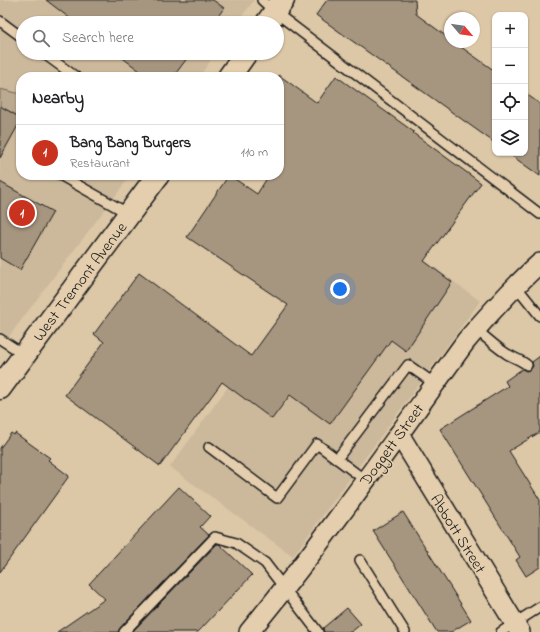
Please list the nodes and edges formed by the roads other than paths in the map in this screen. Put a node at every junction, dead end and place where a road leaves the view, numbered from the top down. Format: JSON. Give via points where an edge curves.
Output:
{"nodes":[{"id":1,"x":272,"y":9,"type":"edge"},
{"id":2,"x":281,"y":16,"type":"edge"},
{"id":3,"x":284,"y":18,"type":"edge"},
{"id":4,"x":0,"y":21,"type":"edge"},
{"id":5,"x":16,"y":33,"type":"edge"},
{"id":6,"x":53,"y":60,"type":"edge"},
{"id":7,"x":241,"y":60,"type":"edge"},
{"id":8,"x":69,"y":72,"type":"edge"},
{"id":9,"x":233,"y":72,"type":"edge"},
{"id":10,"x":68,"y":180,"type":"edge"},
{"id":11,"x":154,"y":180,"type":"edge"},
{"id":12,"x":130,"y":214,"type":"junction"},
{"id":13,"x":540,"y":214,"type":"edge"},
{"id":14,"x":540,"y":263,"type":"edge"},
{"id":15,"x":516,"y":286,"type":"junction"},
{"id":16,"x":540,"y":316,"type":"edge"},
{"id":17,"x":476,"y":329,"type":"junction"},
{"id":18,"x":0,"y":340,"type":"edge"},
{"id":19,"x":25,"y":355,"type":"junction"},
{"id":20,"x":527,"y":365,"type":"dead end"},
{"id":21,"x":435,"y":384,"type":"junction"},
{"id":22,"x":0,"y":388,"type":"edge"},
{"id":23,"x":399,"y":434,"type":"junction"},
{"id":24,"x":210,"y":447,"type":"dead end"},
{"id":25,"x":337,"y":459,"type":"junction"},
{"id":26,"x":365,"y":480,"type":"junction"},
{"id":27,"x":360,"y":560,"type":"dead end"},
{"id":28,"x":285,"y":588,"type":"junction"},
{"id":29,"x":540,"y":606,"type":"edge"},
{"id":30,"x":512,"y":629,"type":"edge"},
{"id":31,"x":124,"y":632,"type":"edge"},
{"id":32,"x":249,"y":632,"type":"edge"},
{"id":33,"x":318,"y":632,"type":"edge"},
{"id":34,"x":405,"y":632,"type":"edge"}],
"edges":[{"from":1,"to":2,"type":"lane"},
{"from":3,"to":13,"type":"lane"},
{"from":4,"to":5,"type":"lane"},
{"from":6,"to":8,"type":"lane"},
{"from":7,"to":9,"type":"street"},
{"from":10,"to":12,"type":"lane"},
{"from":11,"to":12,"type":"street","name":"West Tremont Avenue"},
{"from":12,"to":19,"type":"street","name":"West Tremont Avenue"},
{"from":14,"to":15,"type":"street","name":"Doggett Street"},
{"from":15,"to":16,"type":"lane"},
{"from":15,"to":17,"type":"street","name":"Doggett Street"},
{"from":17,"to":20,"type":"lane","via":[[492,344]]},
{"from":17,"to":21,"type":"street","name":"Doggett Street"},
{"from":18,"to":19,"type":"lane"},
{"from":19,"to":22,"type":"street","name":"West Tremont Avenue"},
{"from":21,"to":23,"type":"street","name":"Doggett Street"},
{"from":21,"to":25,"type":"lane","via":[[408,365]]},
{"from":23,"to":26,"type":"street","name":"Doggett Street"},
{"from":23,"to":30,"type":"street","name":"Abbott Street"},
{"from":24,"to":25,"type":"lane","via":[[277,498],[317,444]]},
{"from":25,"to":26,"type":"lane"},
{"from":26,"to":28,"type":"street","name":"Doggett Street"},
{"from":27,"to":34,"type":"lane"},
{"from":28,"to":31,"type":"lane","via":[[265,563],[236,542],[215,537]]},
{"from":28,"to":32,"type":"street","name":"Doggett Street"},
{"from":28,"to":33,"type":"lane"},
{"from":29,"to":30,"type":"lane"}]}
